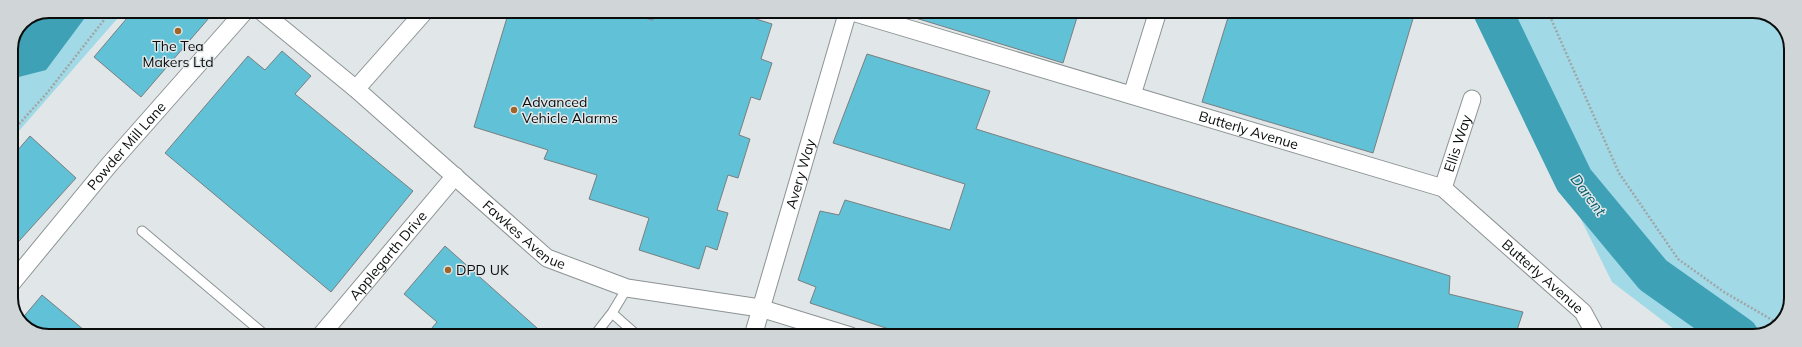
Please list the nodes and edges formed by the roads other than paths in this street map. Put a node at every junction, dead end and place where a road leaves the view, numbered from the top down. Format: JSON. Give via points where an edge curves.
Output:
{"nodes":[{"id":1,"x":239,"y":18,"type":"edge"},
{"id":2,"x":270,"y":18,"type":"edge"},
{"id":3,"x":419,"y":18,"type":"edge"},
{"id":4,"x":847,"y":18,"type":"edge"},
{"id":5,"x":873,"y":18,"type":"edge"},
{"id":6,"x":1156,"y":18,"type":"edge"},
{"id":7,"x":356,"y":89,"type":"junction"},
{"id":8,"x":1132,"y":95,"type":"junction"},
{"id":9,"x":1472,"y":99,"type":"dead end"},
{"id":10,"x":455,"y":176,"type":"junction"},
{"id":11,"x":1443,"y":188,"type":"junction"},
{"id":12,"x":142,"y":231,"type":"dead end"},
{"id":13,"x":18,"y":276,"type":"edge"},
{"id":14,"x":627,"y":288,"type":"junction"},
{"id":15,"x":760,"y":308,"type":"junction"},
{"id":16,"x":612,"y":314,"type":"junction"},
{"id":17,"x":258,"y":329,"type":"edge"},
{"id":18,"x":326,"y":329,"type":"edge"},
{"id":19,"x":600,"y":329,"type":"edge"},
{"id":20,"x":630,"y":329,"type":"edge"},
{"id":21,"x":755,"y":329,"type":"edge"},
{"id":22,"x":828,"y":329,"type":"edge"},
{"id":23,"x":1592,"y":329,"type":"edge"}],
"edges":[{"from":1,"to":13,"type":"street","name":"Powder Mill Lane","via":[[109,165]]},
{"from":2,"to":7,"type":"street","name":"Fawkes Avenue"},
{"from":3,"to":7,"type":"street"},
{"from":4,"to":15,"type":"street","name":"Avery Way"},
{"from":5,"to":8,"type":"street","name":"Butterly Avenue"},
{"from":6,"to":8,"type":"street"},
{"from":7,"to":10,"type":"street","name":"Fawkes Avenue"},
{"from":8,"to":11,"type":"street","name":"Butterly Avenue"},
{"from":9,"to":11,"type":"street","name":"Ellis Way"},
{"from":10,"to":14,"type":"street","name":"Fawkes Avenue","via":[[547,258]]},
{"from":10,"to":18,"type":"street","name":"Applegarth Drive"},
{"from":11,"to":23,"type":"street","name":"Butterly Avenue","via":[[1583,312]]},
{"from":12,"to":17,"type":"lane"},
{"from":14,"to":15,"type":"street","name":"Fawkes Avenue"},
{"from":14,"to":16,"type":"lane"},
{"from":15,"to":21,"type":"street","name":"Avery Way"},
{"from":15,"to":22,"type":"street","name":"Fawkes Avenue"},
{"from":16,"to":19,"type":"lane"},
{"from":16,"to":20,"type":"lane"}]}
